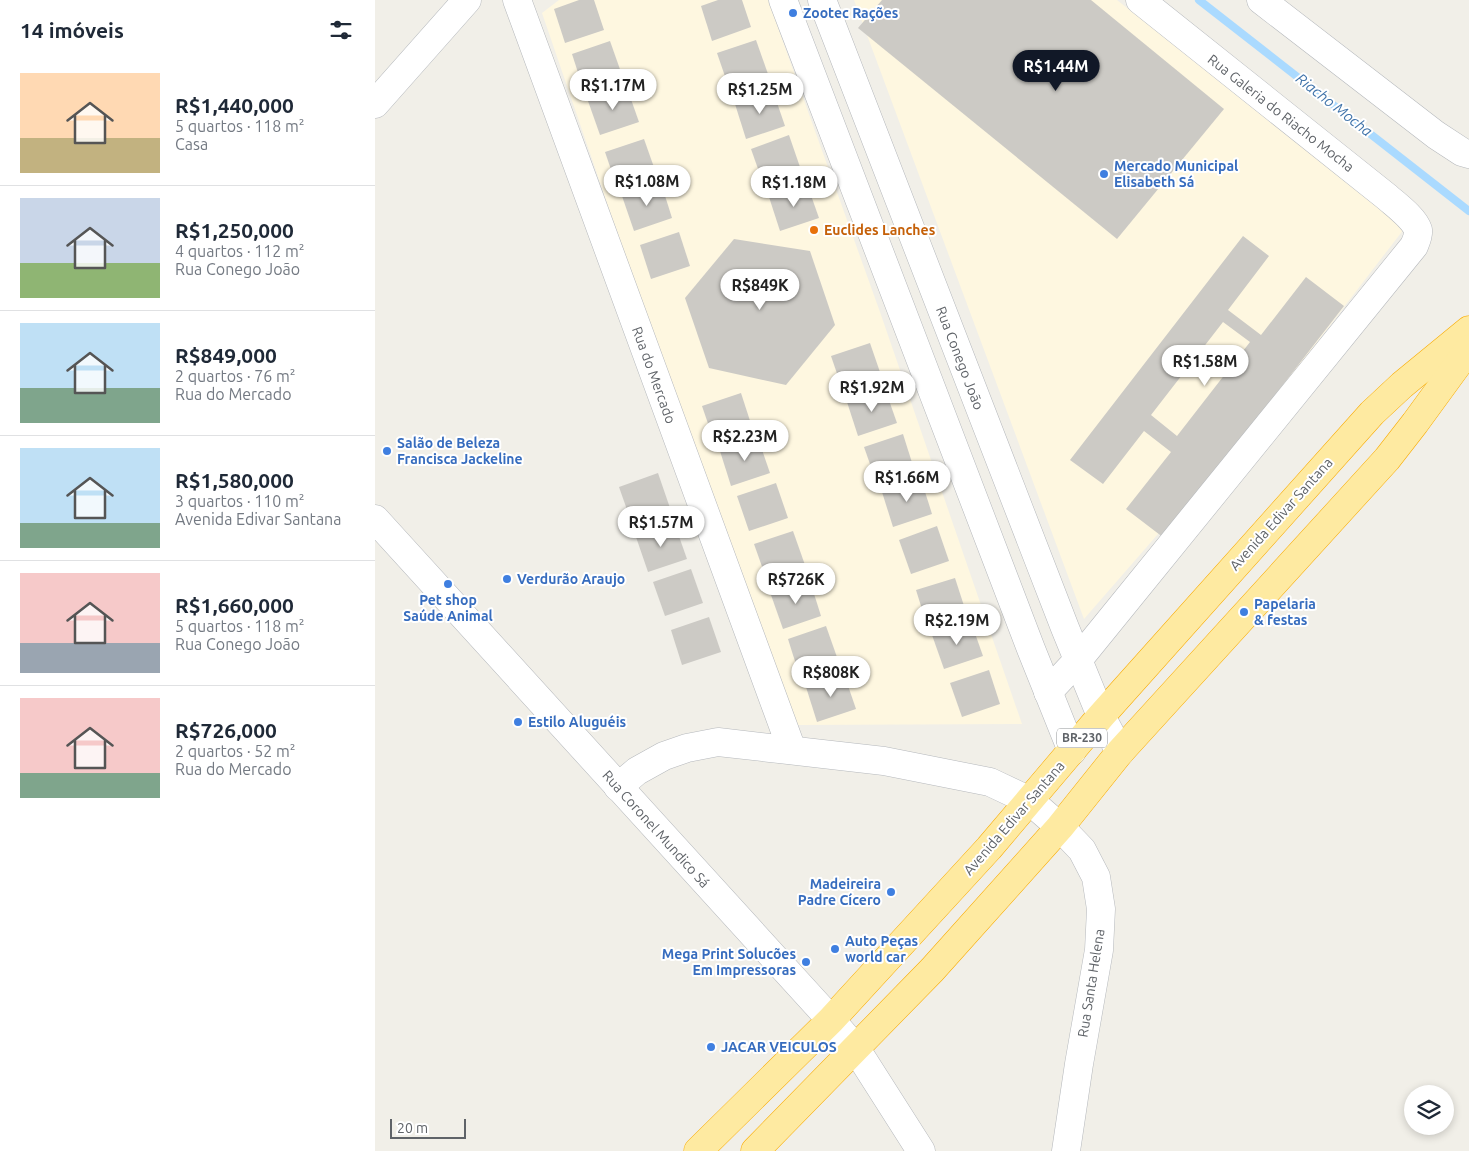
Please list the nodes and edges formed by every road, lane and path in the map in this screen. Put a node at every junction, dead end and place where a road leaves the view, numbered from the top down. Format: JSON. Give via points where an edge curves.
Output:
{"nodes":[{"id":1,"x":467,"y":0,"type":"edge"},
{"id":2,"x":517,"y":0,"type":"edge"},
{"id":3,"x":783,"y":0,"type":"edge"},
{"id":4,"x":821,"y":0,"type":"edge"},
{"id":5,"x":1140,"y":0,"type":"edge"},
{"id":6,"x":1261,"y":0,"type":"edge"},
{"id":7,"x":375,"y":104,"type":"edge"},
{"id":8,"x":1469,"y":154,"type":"edge"},
{"id":9,"x":920,"y":253,"type":"junction"},
{"id":10,"x":885,"y":269,"type":"junction"},
{"id":11,"x":1469,"y":330,"type":"edge"},
{"id":12,"x":1469,"y":349,"type":"edge"},
{"id":13,"x":375,"y":519,"type":"edge"},
{"id":14,"x":1078,"y":660,"type":"junction"},
{"id":15,"x":1048,"y":692,"type":"junction"},
{"id":16,"x":1101,"y":716,"type":"junction"},
{"id":17,"x":792,"y":750,"type":"junction"},
{"id":18,"x":1072,"y":751,"type":"junction"},
{"id":19,"x":1120,"y":752,"type":"junction"},
{"id":20,"x":619,"y":787,"type":"junction"},
{"id":21,"x":1030,"y":801,"type":"junction"},
{"id":22,"x":1060,"y":827,"type":"junction"},
{"id":23,"x":831,"y":1020,"type":"junction"},
{"id":24,"x":856,"y":1049,"type":"junction"},
{"id":25,"x":699,"y":1151,"type":"edge"},
{"id":26,"x":755,"y":1151,"type":"edge"},
{"id":27,"x":921,"y":1151,"type":"edge"},
{"id":28,"x":1066,"y":1151,"type":"edge"}],
"edges":[{"from":1,"to":7,"type":"street"},
{"from":2,"to":17,"type":"street","name":"Rua do Mercado"},
{"from":3,"to":10,"type":"street"},
{"from":4,"to":9,"type":"street","name":"Rua Conego João"},
{"from":5,"to":14,"type":"street","name":"Rua Galeria do Riacho Mocha","via":[[1387,197],[1408,215],[1418,230],[1418,237],[1414,246]]},
{"from":6,"to":8,"type":"street","via":[[1436,135]]},
{"from":9,"to":10,"type":"street"},
{"from":9,"to":14,"type":"street","name":"Rua Conego João"},
{"from":10,"to":15,"type":"street"},
{"from":11,"to":16,"type":"highway","name":"Avenida Edivar Santana","number":"BR-230","via":[[1372,413]]},
{"from":12,"to":19,"type":"highway","number":"BR-230","via":[[1387,459]]},
{"from":13,"to":20,"type":"street","name":"Rua Coronel Mundico Sá"},
{"from":14,"to":15,"type":"street"},
{"from":14,"to":16,"type":"street","name":"Rua Conego João"},
{"from":15,"to":18,"type":"street"},
{"from":16,"to":18,"type":"highway","name":"Avenida Edivar Santana","number":"BR-230"},
{"from":16,"to":19,"type":"street"},
{"from":17,"to":20,"type":"street","name":"Rua Santa Helena","via":[[718,742],[687,748],[637,771]]},
{"from":17,"to":21,"type":"street","name":"Rua Santa Helena","via":[[884,761],[991,782]]},
{"from":18,"to":21,"type":"highway","name":"Avenida Edivar Santana","number":"BR-230"},
{"from":19,"to":22,"type":"highway","number":"BR-230"},
{"from":20,"to":23,"type":"street","name":"Rua Coronel Mundico Sá"},
{"from":21,"to":22,"type":"street","name":"Rua Santa Helena"},
{"from":21,"to":23,"type":"highway","name":"Avenida Edivar Santana","number":"BR-230"},
{"from":22,"to":24,"type":"highway","number":"BR-230","via":[[932,970]]},
{"from":22,"to":28,"type":"street","name":"Rua Santa Helena","via":[[1082,850],[1095,877],[1101,909],[1099,950]]},
{"from":23,"to":24,"type":"street","name":"Rua Coronel Mundico Sá"},
{"from":23,"to":25,"type":"highway","name":"Avenida Edivar Santana","number":"BR-230"},
{"from":24,"to":26,"type":"highway","number":"BR-230"},
{"from":24,"to":27,"type":"street","name":"Rua Coronel Mundico Sá"}]}
